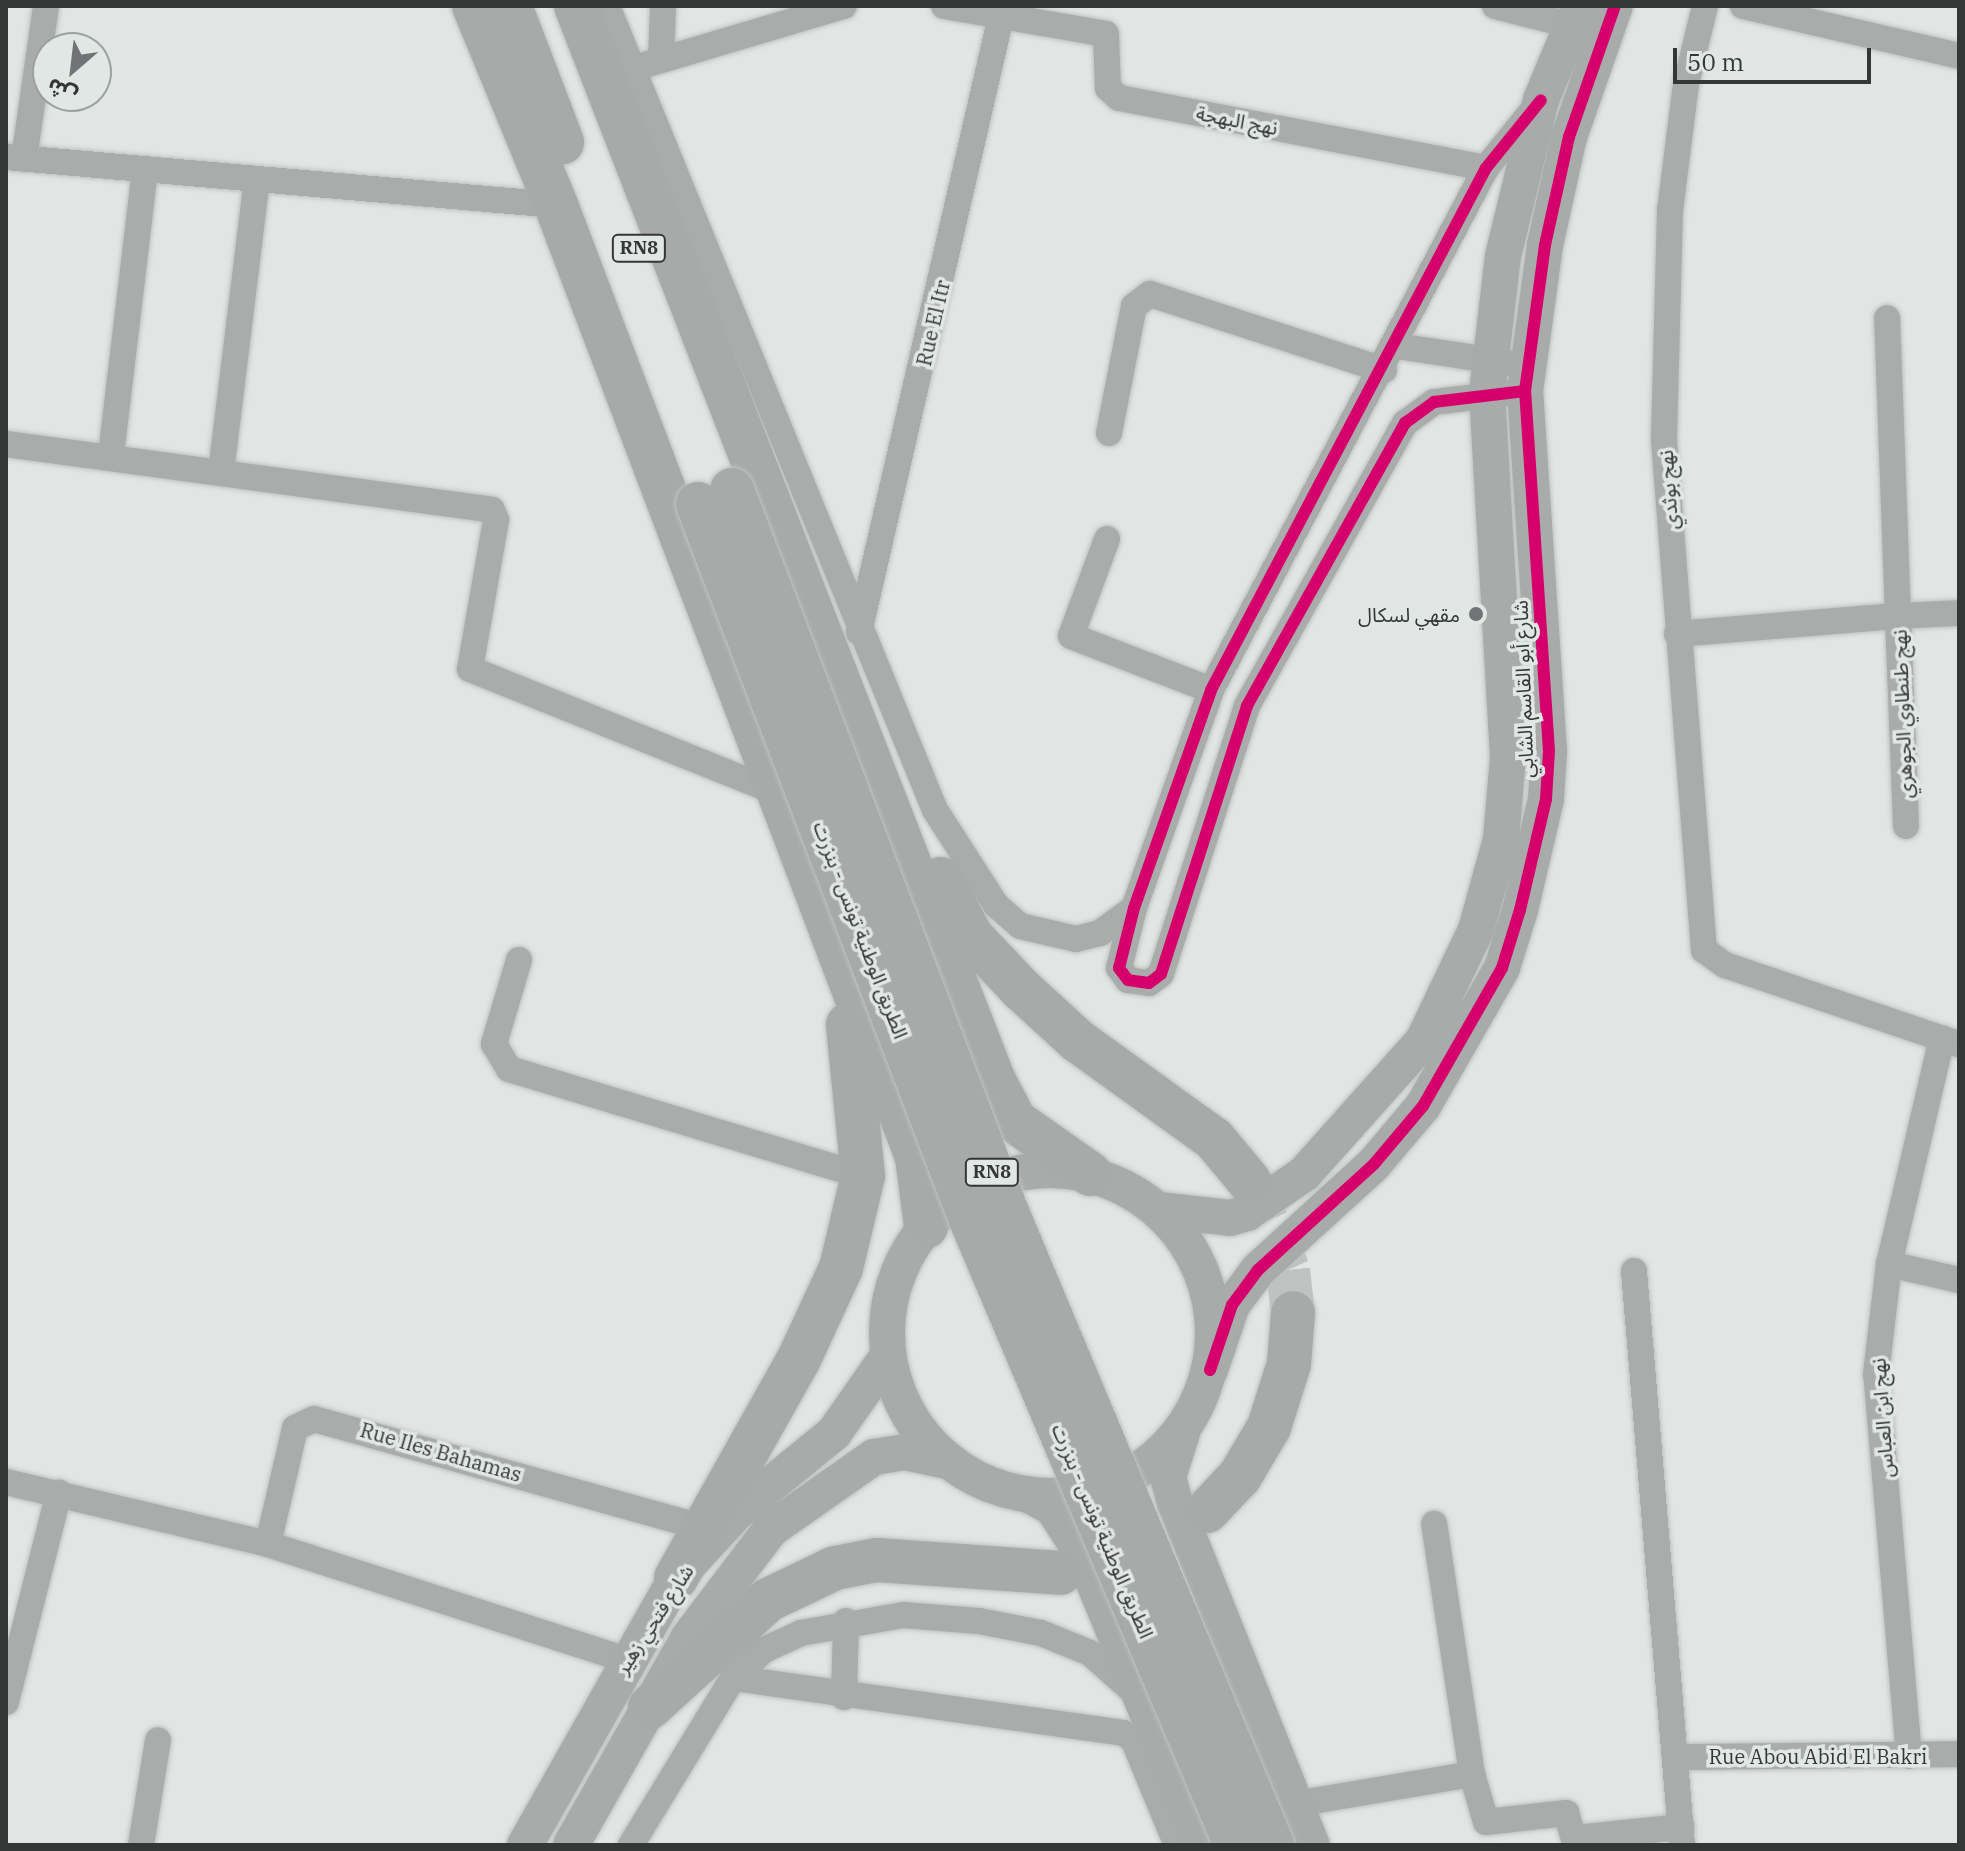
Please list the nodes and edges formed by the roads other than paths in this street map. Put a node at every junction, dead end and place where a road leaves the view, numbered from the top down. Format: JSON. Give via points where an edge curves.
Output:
{"nodes":[{"id":1,"x":46,"y":6,"type":"edge"},
{"id":2,"x":474,"y":6,"type":"edge"},
{"id":3,"x":510,"y":6,"type":"edge"},
{"id":4,"x":546,"y":6,"type":"edge"},
{"id":5,"x":576,"y":6,"type":"edge"},
{"id":6,"x":607,"y":6,"type":"edge"},
{"id":7,"x":663,"y":6,"type":"edge"},
{"id":8,"x":844,"y":6,"type":"edge"},
{"id":9,"x":944,"y":6,"type":"edge"},
{"id":10,"x":1495,"y":6,"type":"edge"},
{"id":11,"x":1615,"y":6,"type":"edge"},
{"id":12,"x":1705,"y":6,"type":"edge"},
{"id":13,"x":1743,"y":6,"type":"edge"},
{"id":14,"x":804,"y":10,"type":"edge"},
{"id":15,"x":1002,"y":12,"type":"junction"},
{"id":16,"x":1044,"y":13,"type":"edge"},
{"id":17,"x":1575,"y":16,"type":"edge"},
{"id":18,"x":1959,"y":56,"type":"edge"},
{"id":19,"x":661,"y":60,"type":"junction"},
{"id":20,"x":631,"y":69,"type":"junction"},
{"id":21,"x":1541,"y":100,"type":"junction"},
{"id":22,"x":15,"y":158,"type":"edge"},
{"id":23,"x":1486,"y":168,"type":"junction"},
{"id":24,"x":145,"y":169,"type":"junction"},
{"id":25,"x":257,"y":179,"type":"junction"},
{"id":26,"x":556,"y":205,"type":"junction"},
{"id":27,"x":1887,"y":318,"type":"dead end"},
{"id":28,"x":1397,"y":346,"type":"junction"},
{"id":29,"x":1384,"y":370,"type":"junction"},
{"id":30,"x":1489,"y":378,"type":"junction"},
{"id":31,"x":1527,"y":378,"type":"junction"},
{"id":32,"x":1109,"y":433,"type":"dead end"},
{"id":33,"x":6,"y":444,"type":"edge"},
{"id":34,"x":111,"y":455,"type":"junction"},
{"id":35,"x":221,"y":472,"type":"junction"},
{"id":36,"x":715,"y":497,"type":"junction"},
{"id":37,"x":1107,"y":539,"type":"dead end"},
{"id":38,"x":1959,"y":613,"type":"edge"},
{"id":39,"x":1898,"y":616,"type":"junction"},
{"id":40,"x":859,"y":632,"type":"junction"},
{"id":41,"x":1677,"y":634,"type":"junction"},
{"id":42,"x":1211,"y":690,"type":"junction"},
{"id":43,"x":876,"y":777,"type":"junction"},
{"id":44,"x":774,"y":791,"type":"junction"},
{"id":45,"x":1906,"y":826,"type":"dead end"},
{"id":46,"x":796,"y":846,"type":"junction"},
{"id":47,"x":1134,"y":908,"type":"junction"},
{"id":48,"x":519,"y":960,"type":"dead end"},
{"id":49,"x":1950,"y":1041,"type":"edge"},
{"id":50,"x":1090,"y":1174,"type":"junction"},
{"id":51,"x":863,"y":1176,"type":"junction"},
{"id":52,"x":1249,"y":1181,"type":"tunnel mouth"},
{"id":53,"x":1159,"y":1210,"type":"junction"},
{"id":54,"x":926,"y":1226,"type":"junction"},
{"id":55,"x":1889,"y":1264,"type":"junction"},
{"id":56,"x":1634,"y":1271,"type":"dead end"},
{"id":57,"x":1959,"y":1280,"type":"edge"},
{"id":58,"x":1293,"y":1313,"type":"tunnel mouth"},
{"id":59,"x":888,"y":1356,"type":"junction"},
{"id":60,"x":1210,"y":1370,"type":"junction"},
{"id":61,"x":1196,"y":1408,"type":"junction"},
{"id":62,"x":951,"y":1462,"type":"junction"},
{"id":63,"x":6,"y":1482,"type":"edge"},
{"id":64,"x":59,"y":1493,"type":"junction"},
{"id":65,"x":1029,"y":1495,"type":"junction"},
{"id":66,"x":1207,"y":1511,"type":"dead end"},
{"id":67,"x":1434,"y":1524,"type":"dead end"},
{"id":68,"x":702,"y":1527,"type":"junction"},
{"id":69,"x":268,"y":1544,"type":"junction"},
{"id":70,"x":1061,"y":1573,"type":"dead end"},
{"id":71,"x":676,"y":1578,"type":"junction"},
{"id":72,"x":846,"y":1621,"type":"junction"},
{"id":73,"x":625,"y":1659,"type":"junction"},
{"id":74,"x":733,"y":1678,"type":"junction"},
{"id":75,"x":844,"y":1697,"type":"junction"},
{"id":76,"x":1139,"y":1697,"type":"junction"},
{"id":77,"x":6,"y":1702,"type":"edge"},
{"id":78,"x":650,"y":1707,"type":"junction"},
{"id":79,"x":158,"y":1740,"type":"dead end"},
{"id":80,"x":1959,"y":1754,"type":"edge"},
{"id":81,"x":1909,"y":1756,"type":"junction"},
{"id":82,"x":1677,"y":1757,"type":"junction"},
{"id":83,"x":1472,"y":1774,"type":"junction"},
{"id":84,"x":1295,"y":1804,"type":"junction"},
{"id":85,"x":1682,"y":1836,"type":"edge"},
{"id":86,"x":1576,"y":1842,"type":"edge"},
{"id":87,"x":141,"y":1845,"type":"edge"},
{"id":88,"x":525,"y":1845,"type":"edge"},
{"id":89,"x":571,"y":1845,"type":"edge"},
{"id":90,"x":631,"y":1845,"type":"edge"},
{"id":91,"x":1177,"y":1845,"type":"edge"},
{"id":92,"x":1201,"y":1845,"type":"edge"},
{"id":93,"x":1236,"y":1845,"type":"edge"},
{"id":94,"x":1272,"y":1845,"type":"edge"},
{"id":95,"x":1312,"y":1845,"type":"edge"}],
"edges":[{"from":1,"to":22,"type":"street"},
{"from":2,"to":26,"type":"highway"},
{"from":3,"to":36,"type":"highway","name":"الطريق الوطنية تونس - بنزرت","number":"RN8"},
{"from":4,"to":36,"type":"highway","name":"الطريق الوطنية تونس - بنزرت","number":"RN8"},
{"from":5,"to":43,"type":"highway","number":"RN8"},
{"from":6,"to":20,"type":"street"},
{"from":7,"to":19,"type":"street"},
{"from":8,"to":14,"type":"street"},
{"from":9,"to":15,"type":"street"},
{"from":10,"to":17,"type":"street"},
{"from":11,"to":31,"type":"street","name":"شارع أبو القاسم الشابي","via":[[1569,137],[1545,245]]},
{"from":12,"to":41,"type":"street","name":"نهج بوثدي","via":[[1686,84],[1667,269],[1664,440]]},
{"from":13,"to":18,"type":"street"},
{"from":14,"to":19,"type":"street"},
{"from":15,"to":16,"type":"street"},
{"from":15,"to":40,"type":"street","name":"Rue El Itr"},
{"from":16,"to":23,"type":"street","name":"نهج البهجة","via":[[1106,34],[1108,88],[1119,98]]},
{"from":17,"to":21,"type":"street","name":"شارع أبو القاسم الشابي"},
{"from":19,"to":20,"type":"street"},
{"from":20,"to":40,"type":"street"},
{"from":21,"to":23,"type":"street"},
{"from":21,"to":30,"type":"street","name":"شارع أبو القاسم الشابي","via":[[1503,256]]},
{"from":22,"to":24,"type":"street"},
{"from":23,"to":28,"type":"street"},
{"from":24,"to":25,"type":"street"},
{"from":24,"to":34,"type":"street"},
{"from":25,"to":26,"type":"street"},
{"from":25,"to":35,"type":"street"},
{"from":26,"to":44,"type":"highway"},
{"from":27,"to":39,"type":"street"},
{"from":28,"to":29,"type":"street"},
{"from":28,"to":30,"type":"street"},
{"from":29,"to":32,"type":"street","via":[[1150,294],[1134,306]]},
{"from":29,"to":42,"type":"street"},
{"from":30,"to":31,"type":"street"},
{"from":30,"to":47,"type":"street","via":[[1434,402],[1405,423],[1247,706],[1161,974],[1149,983],[1128,980],[1119,968]]},
{"from":30,"to":53,"type":"street","name":"شارع أبو القاسم الشابي","via":[[1508,757],[1501,839],[1476,930],[1423,1041],[1304,1174],[1239,1216]]},
{"from":31,"to":60,"type":"street","name":"شارع أبو القاسم الشابي","via":[[1549,751],[1538,838],[1516,925],[1482,1007],[1423,1106],[1374,1164],[1258,1270],[1232,1305]]},
{"from":33,"to":34,"type":"street"},
{"from":34,"to":35,"type":"street"},
{"from":35,"to":44,"type":"street","via":[[492,510],[496,520],[470,669]]},
{"from":36,"to":93,"type":"highway","name":"الطريق الوطنية تونس - بنزرت","number":"RN8","bridge":true,"via":[[972,1222]]},
{"from":36,"to":94,"type":"highway","name":"الطريق الوطنية تونس - بنزرت","number":"RN8","bridge":true},
{"from":37,"to":42,"type":"street","via":[[1071,636]]},
{"from":38,"to":39,"type":"street","name":"نهج طنطاوي الجوهري"},
{"from":39,"to":41,"type":"street"},
{"from":39,"to":45,"type":"street","name":"نهج طنطاوي الجوهري"},
{"from":40,"to":47,"type":"street","via":[[935,810],[996,905],[1020,926],[1076,939],[1100,933]]},
{"from":41,"to":49,"type":"street","name":"نهج بوثدي","via":[[1704,950],[1725,965]]},
{"from":42,"to":47,"type":"street"},
{"from":43,"to":50,"type":"highway","number":"RN8","via":[[1015,1121]]},
{"from":43,"to":52,"type":"highway","number":"RN8","via":[[899,801],[971,936],[1078,1041],[1214,1139]]},
{"from":44,"to":46,"type":"highway"},
{"from":46,"to":51,"type":"highway","via":[[848,1025]]},
{"from":46,"to":54,"type":"highway","via":[[917,1157]]},
{"from":48,"to":51,"type":"street","via":[[494,1044],[509,1069]]},
{"from":49,"to":55,"type":"street","name":"نهج ابن العباس"},
{"from":50,"to":53,"type":"street"},
{"from":50,"to":54,"type":"street","via":[[1054,1169],[1006,1175],[962,1195]]},
{"from":51,"to":68,"type":"highway","via":[[841,1268],[820,1318]]},
{"from":53,"to":60,"type":"street","via":[[1187,1243],[1206,1283],[1214,1327]]},
{"from":54,"to":59,"type":"street","via":[[893,1287]]},
{"from":55,"to":57,"type":"street"},
{"from":55,"to":81,"type":"street","name":"نهج ابن العباس","via":[[1876,1374]]},
{"from":56,"to":82,"type":"street"},
{"from":58,"to":66,"type":"highway","via":[[1289,1364],[1269,1427],[1240,1476]]},
{"from":59,"to":62,"type":"street","via":[[900,1397],[921,1433]]},
{"from":59,"to":71,"type":"street","name":"شارع فتحي زهير","via":[[834,1433],[736,1513]]},
{"from":60,"to":61,"type":"street"},
{"from":61,"to":65,"type":"street","via":[[1167,1448],[1126,1478],[1079,1494]]},
{"from":61,"to":84,"type":"street","via":[[1172,1451],[1168,1477],[1193,1560]]},
{"from":62,"to":65,"type":"street","via":[[988,1484]]},
{"from":62,"to":78,"type":"street","name":"شارع فتحي زهير","via":[[904,1452],[874,1457],[807,1498],[771,1529],[716,1597]]},
{"from":63,"to":64,"type":"street"},
{"from":64,"to":69,"type":"street"},
{"from":64,"to":77,"type":"street"},
{"from":65,"to":76,"type":"street","via":[[1052,1507],[1070,1530]]},
{"from":67,"to":83,"type":"street"},
{"from":68,"to":69,"type":"street","name":"Rue Iles Bahamas","via":[[314,1419],[295,1428]]},
{"from":68,"to":71,"type":"highway"},
{"from":69,"to":73,"type":"street"},
{"from":70,"to":78,"type":"highway","via":[[877,1560],[835,1568],[768,1600]]},
{"from":71,"to":73,"type":"street","name":"شارع فتحي زهير"},
{"from":72,"to":74,"type":"street","via":[[764,1650]]},
{"from":72,"to":75,"type":"street"},
{"from":72,"to":76,"type":"street","via":[[903,1615],[1041,1633],[1090,1653]]},
{"from":73,"to":88,"type":"street","name":"شارع فتحي زهير"},
{"from":74,"to":75,"type":"street"},
{"from":74,"to":90,"type":"street"},
{"from":75,"to":91,"type":"street","via":[[1123,1733],[1133,1739]]},
{"from":76,"to":92,"type":"street"},
{"from":78,"to":89,"type":"street","name":"شارع فتحي زهير"},
{"from":79,"to":87,"type":"street"},
{"from":80,"to":81,"type":"street","name":"Rue Abou Abid El Bakri"},
{"from":81,"to":82,"type":"street","name":"Rue Abou Abid El Bakri"},
{"from":82,"to":85,"type":"street"},
{"from":83,"to":84,"type":"street"},
{"from":83,"to":86,"type":"street","via":[[1486,1822],[1566,1813]]},
{"from":84,"to":95,"type":"street"},
{"from":85,"to":86,"type":"street"}]}
